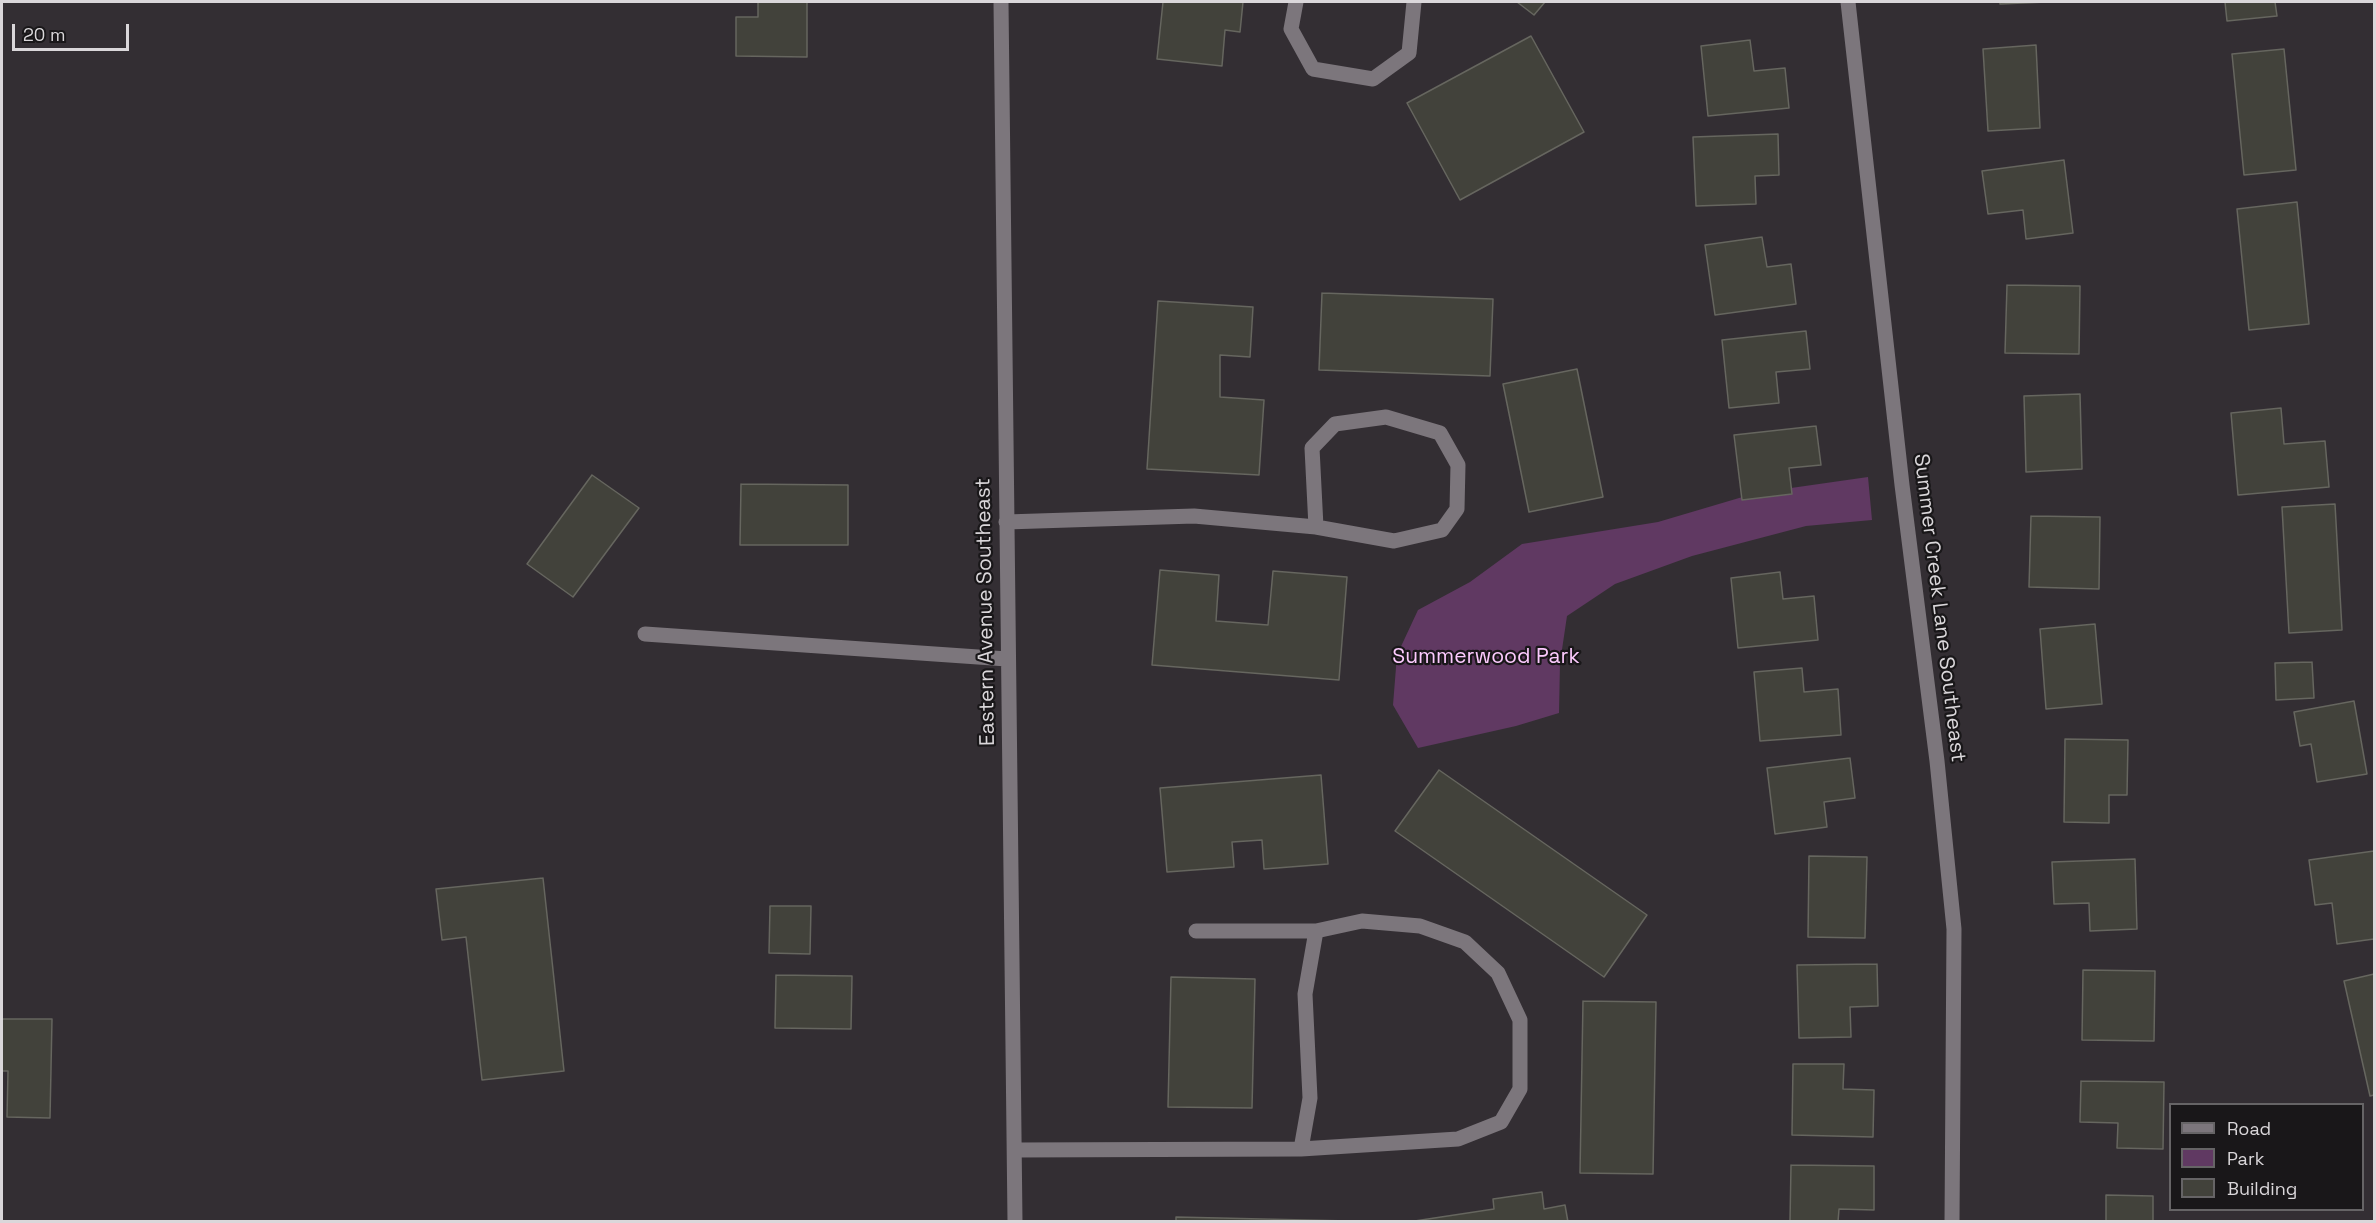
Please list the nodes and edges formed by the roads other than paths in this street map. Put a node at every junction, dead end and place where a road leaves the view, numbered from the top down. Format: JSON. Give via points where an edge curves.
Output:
{"nodes":[{"id":1,"x":1001,"y":2,"type":"edge"},
{"id":2,"x":1296,"y":2,"type":"edge"},
{"id":3,"x":1414,"y":2,"type":"edge"},
{"id":4,"x":1848,"y":2,"type":"edge"},
{"id":5,"x":1006,"y":522,"type":"junction"},
{"id":6,"x":1316,"y":527,"type":"junction"},
{"id":7,"x":645,"y":634,"type":"dead end"},
{"id":8,"x":1007,"y":659,"type":"junction"},
{"id":9,"x":1196,"y":931,"type":"dead end"},
{"id":10,"x":1316,"y":931,"type":"junction"},
{"id":11,"x":1015,"y":1149,"type":"junction"},
{"id":12,"x":1301,"y":1149,"type":"junction"},
{"id":13,"x":1015,"y":1221,"type":"edge"},
{"id":14,"x":1952,"y":1221,"type":"edge"}],
"edges":[{"from":1,"to":5,"type":"street","name":"Eastern Avenue Southeast"},
{"from":2,"to":3,"type":"street","via":[[1291,29],[1314,69],[1373,79],[1408,53]]},
{"from":4,"to":14,"type":"street","name":"Summer Creek Lane Southeast","via":[[1954,929]]},
{"from":5,"to":6,"type":"street","via":[[1194,516]]},
{"from":5,"to":8,"type":"street","name":"Eastern Avenue Southeast"},
{"from":6,"to":6,"type":"street","via":[[1394,541],[1442,530],[1456,509],[1458,465],[1440,433],[1386,417],[1335,424],[1312,448]]},
{"from":7,"to":8,"type":"street"},
{"from":8,"to":11,"type":"street","name":"Eastern Avenue Southeast"},
{"from":9,"to":10,"type":"street"},
{"from":10,"to":12,"type":"street","via":[[1305,994],[1310,1098]]},
{"from":10,"to":12,"type":"street","via":[[1362,921],[1420,926],[1465,942],[1498,973],[1520,1020],[1520,1089],[1501,1122],[1458,1139]]},
{"from":11,"to":12,"type":"street"},
{"from":11,"to":13,"type":"street","name":"Eastern Avenue Southeast"}]}
